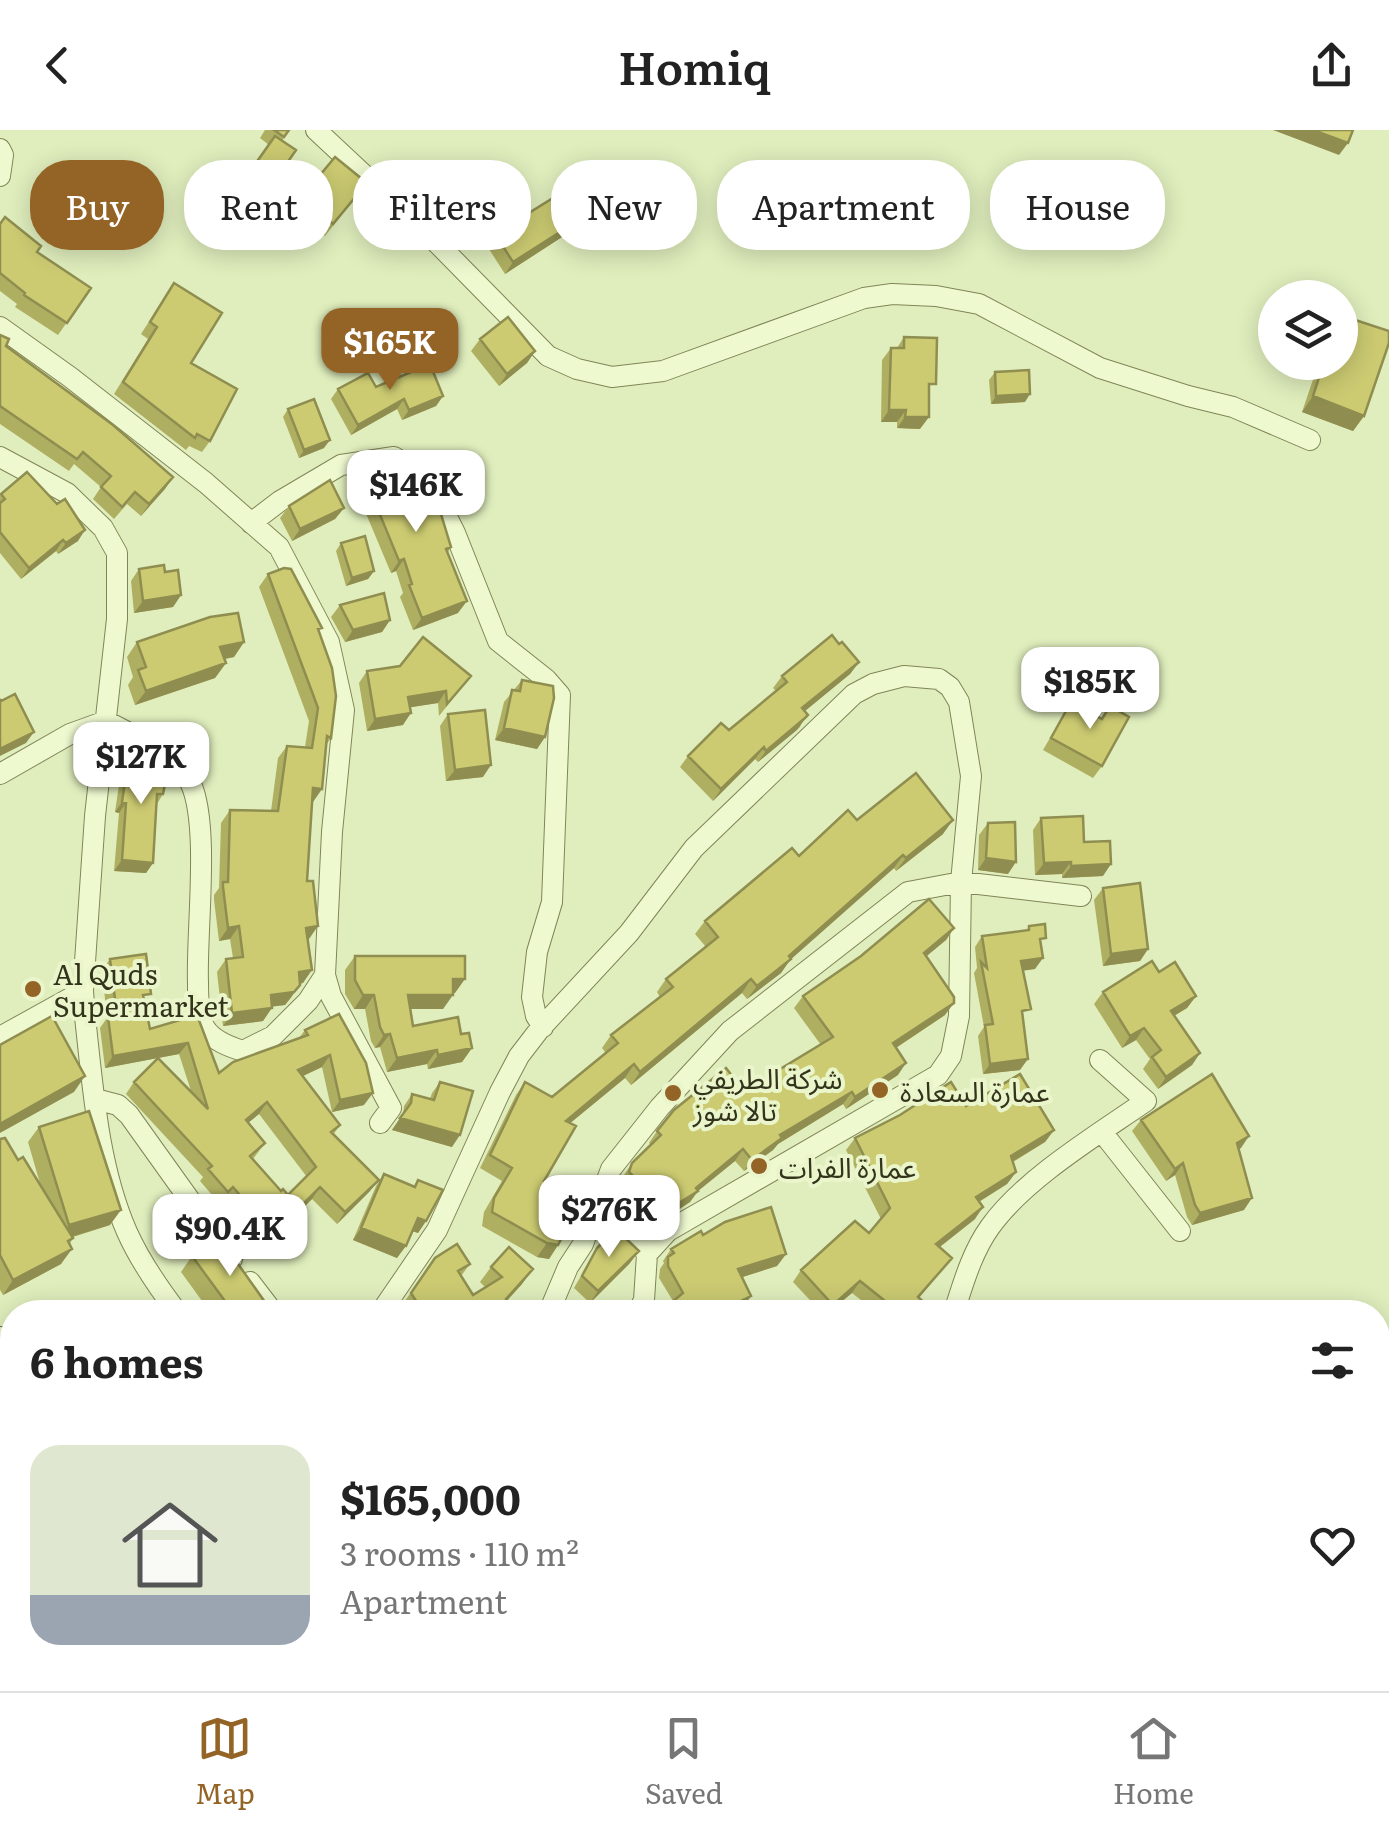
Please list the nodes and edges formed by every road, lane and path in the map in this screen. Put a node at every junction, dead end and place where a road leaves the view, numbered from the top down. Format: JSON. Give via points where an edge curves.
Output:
{"nodes":[{"id":1,"x":316,"y":130,"type":"edge"},
{"id":2,"x":0,"y":148,"type":"edge"},
{"id":3,"x":0,"y":176,"type":"edge"},
{"id":4,"x":0,"y":327,"type":"edge"},
{"id":5,"x":1310,"y":440,"type":"dead end"},
{"id":6,"x":0,"y":458,"type":"edge"},
{"id":7,"x":251,"y":523,"type":"junction"},
{"id":8,"x":106,"y":721,"type":"junction"},
{"id":9,"x":0,"y":774,"type":"edge"},
{"id":10,"x":961,"y":882,"type":"junction"},
{"id":11,"x":1081,"y":896,"type":"dead end"},
{"id":12,"x":325,"y":975,"type":"junction"},
{"id":13,"x":83,"y":991,"type":"junction"},
{"id":14,"x":542,"y":1027,"type":"junction"},
{"id":15,"x":0,"y":1037,"type":"edge"},
{"id":16,"x":1100,"y":1060,"type":"dead end"},
{"id":17,"x":95,"y":1099,"type":"junction"},
{"id":18,"x":380,"y":1123,"type":"dead end"},
{"id":19,"x":1102,"y":1132,"type":"junction"},
{"id":20,"x":603,"y":1190,"type":"junction"},
{"id":21,"x":1180,"y":1231,"type":"dead end"},
{"id":22,"x":647,"y":1254,"type":"junction"},
{"id":23,"x":168,"y":1300,"type":"edge"},
{"id":24,"x":264,"y":1300,"type":"edge"},
{"id":25,"x":389,"y":1300,"type":"edge"},
{"id":26,"x":554,"y":1300,"type":"edge"},
{"id":27,"x":644,"y":1300,"type":"edge"},
{"id":28,"x":958,"y":1300,"type":"edge"}],
"edges":[{"from":1,"to":5,"type":"street","via":[[548,356],[577,369],[612,377],[663,371],[864,298],[936,296],[978,304],[1100,368],[1233,407]]},
{"from":2,"to":3,"type":"street"},
{"from":4,"to":7,"type":"street"},
{"from":6,"to":8,"type":"street","via":[[67,493],[103,528],[117,554]]},
{"from":7,"to":12,"type":"street","via":[[279,548],[329,642],[344,710]]},
{"from":7,"to":14,"type":"street","via":[[341,466],[394,457],[428,479],[498,640],[560,696],[552,902],[532,998]]},
{"from":8,"to":9,"type":"street"},
{"from":8,"to":12,"type":"street","via":[[154,747],[191,784],[204,1028],[244,1052],[273,1036]]},
{"from":8,"to":13,"type":"street"},
{"from":10,"to":11,"type":"street"},
{"from":10,"to":14,"type":"street","via":[[971,776],[960,702],[939,679],[904,676],[873,684],[854,694],[694,848],[629,933]]},
{"from":10,"to":20,"type":"street","via":[[908,892],[730,1032],[660,1107],[611,1169]]},
{"from":10,"to":22,"type":"street","via":[[960,1016],[938,1075],[668,1231]]},
{"from":12,"to":18,"type":"street","via":[[391,1108]]},
{"from":13,"to":15,"type":"street"},
{"from":13,"to":17,"type":"street"},
{"from":14,"to":25,"type":"street","via":[[500,1092],[438,1230]]},
{"from":16,"to":19,"type":"street","via":[[1146,1101]]},
{"from":17,"to":23,"type":"street","via":[[127,1232]]},
{"from":17,"to":24,"type":"street","via":[[129,1115]]},
{"from":19,"to":21,"type":"street"},
{"from":19,"to":28,"type":"street","via":[[1016,1198],[989,1228]]},
{"from":20,"to":22,"type":"street"},
{"from":20,"to":26,"type":"street"},
{"from":22,"to":27,"type":"street"}]}
